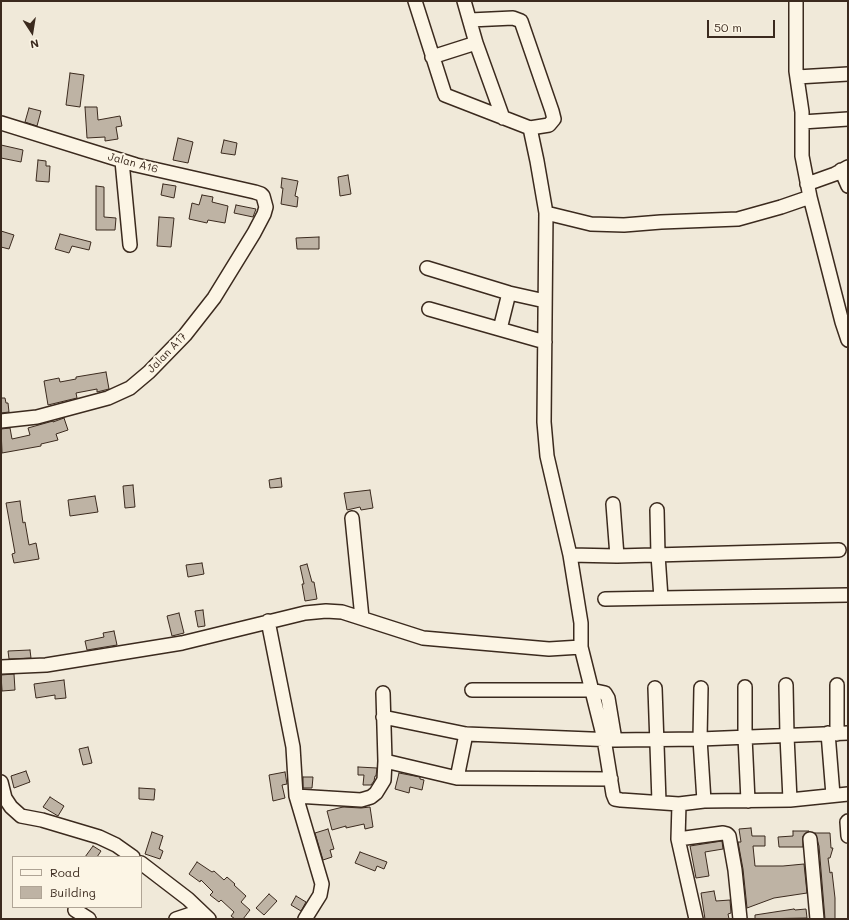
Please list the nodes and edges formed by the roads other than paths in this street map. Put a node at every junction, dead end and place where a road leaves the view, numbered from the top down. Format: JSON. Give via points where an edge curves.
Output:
{"nodes":[{"id":1,"x":415,"y":1,"type":"edge"},
{"id":2,"x":464,"y":1,"type":"edge"},
{"id":3,"x":793,"y":1,"type":"edge"},
{"id":4,"x":470,"y":20,"type":"junction"},
{"id":5,"x":476,"y":43,"type":"junction"},
{"id":6,"x":432,"y":56,"type":"junction"},
{"id":7,"x":848,"y":74,"type":"edge"},
{"id":8,"x":797,"y":77,"type":"junction"},
{"id":9,"x":503,"y":118,"type":"junction"},
{"id":10,"x":848,"y":119,"type":"edge"},
{"id":11,"x":802,"y":122,"type":"junction"},
{"id":12,"x":1,"y":123,"type":"edge"},
{"id":13,"x":530,"y":128,"type":"junction"},
{"id":14,"x":122,"y":161,"type":"junction"},
{"id":15,"x":845,"y":168,"type":"edge"},
{"id":16,"x":807,"y":184,"type":"junction"},
{"id":17,"x":848,"y":186,"type":"edge"},
{"id":18,"x":810,"y":197,"type":"junction"},
{"id":19,"x":265,"y":199,"type":"joint"},
{"id":20,"x":546,"y":213,"type":"junction"},
{"id":21,"x":130,"y":245,"type":"dead end"},
{"id":22,"x":427,"y":268,"type":"dead end"},
{"id":23,"x":509,"y":293,"type":"junction"},
{"id":24,"x":545,"y":301,"type":"junction"},
{"id":25,"x":429,"y":309,"type":"dead end"},
{"id":26,"x":500,"y":329,"type":"junction"},
{"id":27,"x":848,"y":340,"type":"edge"},
{"id":28,"x":545,"y":342,"type":"junction"},
{"id":29,"x":1,"y":421,"type":"edge"},
{"id":30,"x":613,"y":504,"type":"dead end"},
{"id":31,"x":657,"y":510,"type":"dead end"},
{"id":32,"x":352,"y":518,"type":"dead end"},
{"id":33,"x":839,"y":550,"type":"dead end"},
{"id":34,"x":570,"y":555,"type":"junction"},
{"id":35,"x":658,"y":555,"type":"junction"},
{"id":36,"x":617,"y":556,"type":"junction"},
{"id":37,"x":848,"y":595,"type":"edge"},
{"id":38,"x":661,"y":598,"type":"junction"},
{"id":39,"x":605,"y":599,"type":"dead end"},
{"id":40,"x":362,"y":618,"type":"junction"},
{"id":41,"x":268,"y":621,"type":"junction"},
{"id":42,"x":581,"y":647,"type":"junction"},
{"id":43,"x":1,"y":667,"type":"edge"},
{"id":44,"x":786,"y":685,"type":"dead end"},
{"id":45,"x":837,"y":685,"type":"dead end"},
{"id":46,"x":744,"y":687,"type":"dead end"},
{"id":47,"x":655,"y":688,"type":"dead end"},
{"id":48,"x":701,"y":688,"type":"dead end"},
{"id":49,"x":472,"y":690,"type":"dead end"},
{"id":50,"x":591,"y":690,"type":"junction"},
{"id":51,"x":383,"y":693,"type":"dead end"},
{"id":52,"x":383,"y":716,"type":"junction"},
{"id":53,"x":838,"y":733,"type":"edge"},
{"id":54,"x":466,"y":734,"type":"junction"},
{"id":55,"x":787,"y":736,"type":"junction"},
{"id":56,"x":745,"y":737,"type":"junction"},
{"id":57,"x":700,"y":739,"type":"junction"},
{"id":58,"x":609,"y":740,"type":"junction"},
{"id":59,"x":656,"y":740,"type":"junction"},
{"id":60,"x":385,"y":761,"type":"junction"},
{"id":61,"x":458,"y":778,"type":"junction"},
{"id":62,"x":611,"y":779,"type":"junction"},
{"id":63,"x":1,"y":782,"type":"edge"},
{"id":64,"x":848,"y":794,"type":"edge"},
{"id":65,"x":833,"y":795,"type":"junction"},
{"id":66,"x":296,"y":796,"type":"junction"},
{"id":67,"x":790,"y":800,"type":"junction"},
{"id":68,"x":704,"y":801,"type":"junction"},
{"id":69,"x":748,"y":801,"type":"junction"},
{"id":70,"x":659,"y":802,"type":"junction"},
{"id":71,"x":679,"y":804,"type":"junction"},
{"id":72,"x":848,"y":821,"type":"edge"},
{"id":73,"x":848,"y":836,"type":"edge"},
{"id":74,"x":678,"y":839,"type":"junction"},
{"id":75,"x":810,"y":839,"type":"dead end"},
{"id":76,"x":132,"y":856,"type":"edge"},
{"id":77,"x":142,"y":864,"type":"edge"},
{"id":78,"x":74,"y":910,"type":"dead end"},
{"id":79,"x":204,"y":915,"type":"edge"},
{"id":80,"x":89,"y":919,"type":"edge"},
{"id":81,"x":176,"y":919,"type":"edge"},
{"id":82,"x":305,"y":919,"type":"edge"},
{"id":83,"x":696,"y":919,"type":"edge"},
{"id":84,"x":740,"y":919,"type":"edge"},
{"id":85,"x":817,"y":919,"type":"edge"}],
"edges":[{"from":1,"to":6,"type":"street"},
{"from":2,"to":4,"type":"street"},
{"from":3,"to":8,"type":"street"},
{"from":4,"to":5,"type":"street"},
{"from":4,"to":13,"type":"street","via":[[513,18],[521,21],[554,118],[549,125]]},
{"from":5,"to":6,"type":"street"},
{"from":5,"to":9,"type":"street"},
{"from":6,"to":9,"type":"street","via":[[445,95]]},
{"from":7,"to":8,"type":"street"},
{"from":8,"to":11,"type":"street"},
{"from":9,"to":13,"type":"street"},
{"from":10,"to":11,"type":"street"},
{"from":11,"to":16,"type":"street","via":[[802,156]]},
{"from":12,"to":14,"type":"street","name":"Jalan A16"},
{"from":13,"to":20,"type":"street"},
{"from":14,"to":19,"type":"street","name":"Jalan A16","via":[[255,192]]},
{"from":14,"to":21,"type":"street"},
{"from":15,"to":16,"type":"street"},
{"from":15,"to":17,"type":"street"},
{"from":16,"to":18,"type":"street"},
{"from":18,"to":20,"type":"street","via":[[738,219],[617,225],[592,224]]},
{"from":18,"to":27,"type":"street"},
{"from":19,"to":29,"type":"street","name":"Jalan A17","via":[[264,214],[214,298],[185,335],[130,388],[108,398],[37,417]]},
{"from":20,"to":24,"type":"street"},
{"from":22,"to":23,"type":"street"},
{"from":23,"to":24,"type":"street"},
{"from":23,"to":26,"type":"street"},
{"from":24,"to":28,"type":"street"},
{"from":25,"to":26,"type":"street"},
{"from":26,"to":28,"type":"street"},
{"from":28,"to":34,"type":"street","via":[[544,422],[547,456]]},
{"from":30,"to":36,"type":"street"},
{"from":31,"to":35,"type":"street"},
{"from":32,"to":40,"type":"street"},
{"from":33,"to":35,"type":"street"},
{"from":34,"to":36,"type":"street"},
{"from":34,"to":42,"type":"street","via":[[582,623]]},
{"from":35,"to":36,"type":"street"},
{"from":35,"to":38,"type":"street"},
{"from":37,"to":38,"type":"street"},
{"from":38,"to":39,"type":"street"},
{"from":40,"to":41,"type":"street","via":[[326,610]]},
{"from":40,"to":42,"type":"street","via":[[423,638],[549,649]]},
{"from":41,"to":43,"type":"street","via":[[174,644],[46,665]]},
{"from":41,"to":66,"type":"street","via":[[293,747]]},
{"from":42,"to":50,"type":"street"},
{"from":44,"to":55,"type":"street"},
{"from":45,"to":53,"type":"street"},
{"from":46,"to":56,"type":"street"},
{"from":47,"to":59,"type":"street"},
{"from":48,"to":57,"type":"street"},
{"from":49,"to":50,"type":"street"},
{"from":50,"to":58,"type":"street","via":[[605,692],[607,695]]},
{"from":51,"to":52,"type":"street"},
{"from":52,"to":54,"type":"street"},
{"from":52,"to":60,"type":"street"},
{"from":53,"to":55,"type":"street"},
{"from":53,"to":65,"type":"street"},
{"from":54,"to":58,"type":"street"},
{"from":54,"to":61,"type":"street"},
{"from":55,"to":56,"type":"street"},
{"from":55,"to":67,"type":"street"},
{"from":56,"to":57,"type":"street"},
{"from":56,"to":69,"type":"street"},
{"from":57,"to":59,"type":"street"},
{"from":57,"to":68,"type":"street"},
{"from":58,"to":59,"type":"street"},
{"from":58,"to":62,"type":"street"},
{"from":59,"to":70,"type":"street"},
{"from":60,"to":61,"type":"street"},
{"from":60,"to":66,"type":"street","via":[[384,780],[371,797],[361,800]]},
{"from":61,"to":62,"type":"street"},
{"from":62,"to":70,"type":"street","via":[[615,798]]},
{"from":63,"to":76,"type":"street","via":[[5,798],[21,816],[99,837]]},
{"from":64,"to":65,"type":"street"},
{"from":65,"to":67,"type":"street"},
{"from":66,"to":82,"type":"street","via":[[322,884],[320,894]]},
{"from":67,"to":69,"type":"street"},
{"from":68,"to":69,"type":"street"},
{"from":68,"to":71,"type":"street"},
{"from":70,"to":71,"type":"street"},
{"from":71,"to":74,"type":"street"},
{"from":72,"to":73,"type":"street"},
{"from":74,"to":83,"type":"street"},
{"from":74,"to":84,"type":"street","via":[[723,833],[729,836]]},
{"from":75,"to":85,"type":"street"},
{"from":77,"to":79,"type":"street","via":[[188,899]]},
{"from":78,"to":80,"type":"street"},
{"from":79,"to":81,"type":"street"}]}
